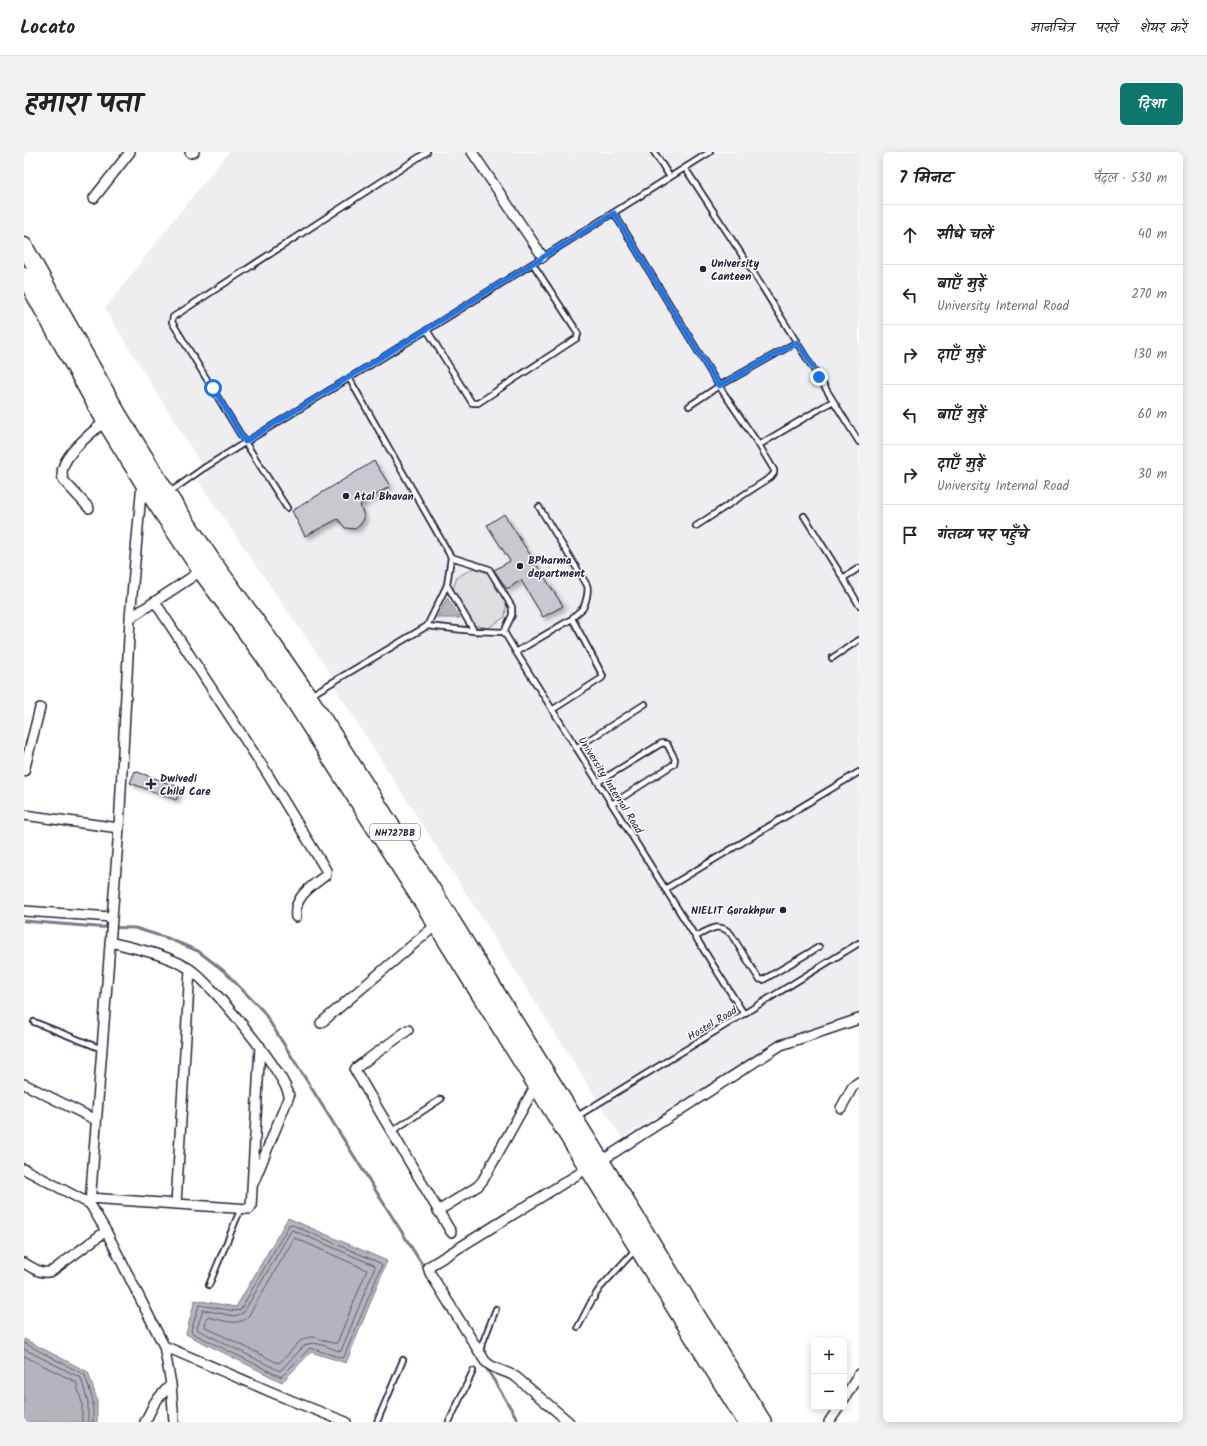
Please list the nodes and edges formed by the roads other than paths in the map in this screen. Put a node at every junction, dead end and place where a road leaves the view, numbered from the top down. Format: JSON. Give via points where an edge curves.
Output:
{"nodes":[{"id":1,"x":130,"y":152,"type":"edge"},
{"id":2,"x":190,"y":152,"type":"edge"},
{"id":3,"x":194,"y":152,"type":"edge"},
{"id":4,"x":427,"y":152,"type":"edge"},
{"id":5,"x":472,"y":152,"type":"edge"},
{"id":6,"x":654,"y":152,"type":"edge"},
{"id":7,"x":710,"y":152,"type":"edge"},
{"id":8,"x":685,"y":168,"type":"junction"},
{"id":9,"x":670,"y":177,"type":"junction"},
{"id":10,"x":94,"y":198,"type":"dead end"},
{"id":11,"x":614,"y":213,"type":"junction"},
{"id":12,"x":24,"y":246,"type":"edge"},
{"id":13,"x":543,"y":257,"type":"junction"},
{"id":14,"x":533,"y":264,"type":"junction"},
{"id":15,"x":24,"y":276,"type":"edge"},
{"id":16,"x":427,"y":330,"type":"junction"},
{"id":17,"x":797,"y":342,"type":"junction"},
{"id":18,"x":349,"y":378,"type":"junction"},
{"id":19,"x":719,"y":386,"type":"junction"},
{"id":20,"x":833,"y":401,"type":"junction"},
{"id":21,"x":689,"y":406,"type":"dead end"},
{"id":22,"x":105,"y":421,"type":"junction"},
{"id":23,"x":245,"y":442,"type":"junction"},
{"id":24,"x":859,"y":442,"type":"edge"},
{"id":25,"x":759,"y":445,"type":"junction"},
{"id":26,"x":147,"y":474,"type":"junction"},
{"id":27,"x":168,"y":494,"type":"junction"},
{"id":28,"x":539,"y":507,"type":"dead end"},
{"id":29,"x":89,"y":508,"type":"dead end"},
{"id":30,"x":288,"y":508,"type":"dead end"},
{"id":31,"x":804,"y":516,"type":"dead end"},
{"id":32,"x":696,"y":526,"type":"dead end"},
{"id":33,"x":451,"y":557,"type":"junction"},
{"id":34,"x":859,"y":568,"type":"edge"},
{"id":35,"x":201,"y":571,"type":"junction"},
{"id":36,"x":843,"y":578,"type":"junction"},
{"id":37,"x":447,"y":585,"type":"junction"},
{"id":38,"x":155,"y":602,"type":"junction"},
{"id":39,"x":859,"y":604,"type":"edge"},
{"id":40,"x":130,"y":618,"type":"junction"},
{"id":41,"x":571,"y":620,"type":"junction"},
{"id":42,"x":427,"y":626,"type":"junction"},
{"id":43,"x":474,"y":631,"type":"junction"},
{"id":44,"x":504,"y":632,"type":"junction"},
{"id":45,"x":859,"y":640,"type":"edge"},
{"id":46,"x":516,"y":652,"type":"junction"},
{"id":47,"x":832,"y":658,"type":"dead end"},
{"id":48,"x":303,"y":701,"type":"junction"},
{"id":49,"x":645,"y":704,"type":"dead end"},
{"id":50,"x":40,"y":708,"type":"dead end"},
{"id":51,"x":552,"y":710,"type":"junction"},
{"id":52,"x":27,"y":744,"type":"edge"},
{"id":53,"x":576,"y":748,"type":"junction"},
{"id":54,"x":24,"y":771,"type":"edge"},
{"id":55,"x":859,"y":772,"type":"edge"},
{"id":56,"x":598,"y":782,"type":"junction"},
{"id":57,"x":612,"y":804,"type":"junction"},
{"id":58,"x":24,"y":815,"type":"edge"},
{"id":59,"x":120,"y":828,"type":"junction"},
{"id":60,"x":665,"y":889,"type":"junction"},
{"id":61,"x":24,"y":911,"type":"edge"},
{"id":62,"x":296,"y":917,"type":"dead end"},
{"id":63,"x":112,"y":919,"type":"junction"},
{"id":64,"x":436,"y":925,"type":"junction"},
{"id":65,"x":111,"y":937,"type":"junction"},
{"id":66,"x":695,"y":937,"type":"junction"},
{"id":67,"x":859,"y":943,"type":"edge"},
{"id":68,"x":819,"y":947,"type":"dead end"},
{"id":69,"x":190,"y":968,"type":"junction"},
{"id":70,"x":744,"y":1014,"type":"junction"},
{"id":71,"x":859,"y":1019,"type":"edge"},
{"id":72,"x":34,"y":1022,"type":"dead end"},
{"id":73,"x":321,"y":1023,"type":"dead end"},
{"id":74,"x":408,"y":1030,"type":"dead end"},
{"id":75,"x":260,"y":1046,"type":"junction"},
{"id":76,"x":102,"y":1049,"type":"junction"},
{"id":77,"x":859,"y":1082,"type":"edge"},
{"id":78,"x":24,"y":1084,"type":"edge"},
{"id":79,"x":536,"y":1085,"type":"junction"},
{"id":80,"x":441,"y":1098,"type":"dead end"},
{"id":81,"x":841,"y":1108,"type":"dead end"},
{"id":82,"x":96,"y":1120,"type":"junction"},
{"id":83,"x":568,"y":1122,"type":"junction"},
{"id":84,"x":391,"y":1132,"type":"junction"},
{"id":85,"x":594,"y":1165,"type":"junction"},
{"id":86,"x":24,"y":1169,"type":"edge"},
{"id":87,"x":253,"y":1184,"type":"junction"},
{"id":88,"x":90,"y":1201,"type":"junction"},
{"id":89,"x":176,"y":1204,"type":"junction"},
{"id":90,"x":241,"y":1208,"type":"junction"},
{"id":91,"x":438,"y":1210,"type":"junction"},
{"id":92,"x":106,"y":1231,"type":"junction"},
{"id":93,"x":451,"y":1232,"type":"dead end"},
{"id":94,"x":637,"y":1247,"type":"junction"},
{"id":95,"x":24,"y":1262,"type":"edge"},
{"id":96,"x":209,"y":1285,"type":"dead end"},
{"id":97,"x":496,"y":1309,"type":"dead end"},
{"id":98,"x":578,"y":1327,"type":"dead end"},
{"id":99,"x":164,"y":1346,"type":"junction"},
{"id":100,"x":479,"y":1352,"type":"junction"},
{"id":101,"x":403,"y":1360,"type":"dead end"},
{"id":102,"x":473,"y":1371,"type":"dead end"},
{"id":103,"x":859,"y":1374,"type":"edge"},
{"id":104,"x":171,"y":1384,"type":"junction"},
{"id":105,"x":847,"y":1394,"type":"edge"},
{"id":106,"x":837,"y":1410,"type":"edge"},
{"id":107,"x":145,"y":1422,"type":"edge"},
{"id":108,"x":174,"y":1422,"type":"edge"},
{"id":109,"x":346,"y":1422,"type":"edge"},
{"id":110,"x":377,"y":1422,"type":"edge"},
{"id":111,"x":449,"y":1422,"type":"edge"},
{"id":112,"x":569,"y":1422,"type":"edge"},
{"id":113,"x":746,"y":1422,"type":"edge"},
{"id":114,"x":763,"y":1422,"type":"edge"},
{"id":115,"x":829,"y":1422,"type":"edge"}],
"edges":[{"from":1,"to":10,"type":"street"},
{"from":2,"to":3,"type":"street"},
{"from":4,"to":23,"type":"lane","via":[[173,317],[172,322]]},
{"from":5,"to":13,"type":"street"},
{"from":6,"to":9,"type":"lane"},
{"from":7,"to":8,"type":"lane"},
{"from":8,"to":9,"type":"lane"},
{"from":8,"to":17,"type":"lane"},
{"from":9,"to":11,"type":"lane"},
{"from":11,"to":13,"type":"lane"},
{"from":11,"to":19,"type":"lane"},
{"from":12,"to":26,"type":"highway","number":"NH727BB","via":[[118,414]]},
{"from":13,"to":14,"type":"lane"},
{"from":14,"to":16,"type":"lane"},
{"from":14,"to":16,"type":"lane","via":[[576,330],[577,338],[478,403],[472,403]]},
{"from":15,"to":22,"type":"highway","number":"NH727BB"},
{"from":16,"to":18,"type":"lane"},
{"from":17,"to":19,"type":"lane"},
{"from":17,"to":20,"type":"lane"},
{"from":18,"to":23,"type":"lane"},
{"from":18,"to":33,"type":"lane"},
{"from":19,"to":21,"type":"lane"},
{"from":19,"to":25,"type":"lane"},
{"from":20,"to":24,"type":"lane"},
{"from":20,"to":25,"type":"lane"},
{"from":22,"to":26,"type":"highway","number":"NH727BB"},
{"from":22,"to":29,"type":"street","via":[[68,457],[61,471],[64,481]]},
{"from":23,"to":27,"type":"lane"},
{"from":23,"to":30,"type":"lane"},
{"from":25,"to":32,"type":"lane","via":[[774,470],[771,477]]},
{"from":26,"to":27,"type":"highway","number":"NH727BB"},
{"from":26,"to":35,"type":"highway","number":"NH727BB","via":[[155,502]]},
{"from":26,"to":40,"type":"street"},
{"from":27,"to":48,"type":"highway","number":"NH727BB","via":[[274,646]]},
{"from":28,"to":41,"type":"lane","via":[[587,585],[583,608]]},
{"from":31,"to":36,"type":"lane"},
{"from":33,"to":37,"type":"lane"},
{"from":33,"to":44,"type":"lane","via":[[489,569],[512,607],[512,615]]},
{"from":34,"to":36,"type":"lane"},
{"from":35,"to":38,"type":"street"},
{"from":35,"to":48,"type":"highway","number":"NH727BB","via":[[262,654]]},
{"from":36,"to":39,"type":"lane"},
{"from":37,"to":42,"type":"lane"},
{"from":37,"to":43,"type":"lane"},
{"from":38,"to":40,"type":"street"},
{"from":38,"to":62,"type":"street","via":[[326,870],[326,875],[299,900]]},
{"from":40,"to":59,"type":"street"},
{"from":41,"to":46,"type":"lane"},
{"from":41,"to":51,"type":"lane","via":[[603,676]]},
{"from":42,"to":43,"type":"lane"},
{"from":42,"to":48,"type":"lane"},
{"from":43,"to":44,"type":"lane"},
{"from":44,"to":46,"type":"lane","name":"University Internal Road"},
{"from":45,"to":47,"type":"lane"},
{"from":46,"to":51,"type":"lane","name":"University Internal Road"},
{"from":48,"to":64,"type":"highway","number":"NH727BB"},
{"from":48,"to":83,"type":"highway","number":"NH727BB","via":[[432,891]]},
{"from":49,"to":53,"type":"lane"},
{"from":50,"to":52,"type":"street"},
{"from":51,"to":53,"type":"lane","name":"University Internal Road"},
{"from":52,"to":54,"type":"street"},
{"from":53,"to":56,"type":"lane","name":"University Internal Road"},
{"from":55,"to":60,"type":"lane"},
{"from":56,"to":57,"type":"lane","name":"University Internal Road"},
{"from":56,"to":57,"type":"lane","via":[[662,743],[667,744],[675,759],[674,764]]},
{"from":57,"to":60,"type":"lane","name":"University Internal Road"},
{"from":58,"to":59,"type":"street"},
{"from":59,"to":63,"type":"street"},
{"from":60,"to":66,"type":"lane","name":"University Internal Road"},
{"from":61,"to":63,"type":"street"},
{"from":63,"to":65,"type":"street"},
{"from":64,"to":73,"type":"street"},
{"from":64,"to":79,"type":"highway","number":"NH727BB"},
{"from":65,"to":69,"type":"street"},
{"from":65,"to":76,"type":"street"},
{"from":66,"to":68,"type":"lane","via":[[718,927],[726,928],[761,980]]},
{"from":66,"to":70,"type":"lane","name":"University Internal Road"},
{"from":67,"to":70,"type":"lane","name":"Hostel Road"},
{"from":69,"to":75,"type":"street","via":[[208,984]]},
{"from":69,"to":89,"type":"street"},
{"from":70,"to":83,"type":"lane","name":"Hostel Road"},
{"from":71,"to":85,"type":"street","via":[[782,1045]]},
{"from":72,"to":76,"type":"lane"},
{"from":74,"to":84,"type":"street","via":[[355,1070]]},
{"from":75,"to":87,"type":"street"},
{"from":75,"to":87,"type":"street","via":[[288,1090],[289,1096]]},
{"from":76,"to":82,"type":"street"},
{"from":77,"to":81,"type":"street","via":[[853,1086]]},
{"from":78,"to":82,"type":"street"},
{"from":79,"to":83,"type":"highway","number":"NH727BB"},
{"from":79,"to":91,"type":"street","via":[[483,1180],[478,1186]]},
{"from":80,"to":84,"type":"lane"},
{"from":82,"to":88,"type":"street"},
{"from":83,"to":85,"type":"highway","number":"NH727BB"},
{"from":84,"to":91,"type":"street"},
{"from":85,"to":94,"type":"highway","number":"NH727BB"},
{"from":85,"to":100,"type":"street","via":[[429,1266],[428,1270]]},
{"from":85,"to":114,"type":"highway","number":"NH727BB","via":[[726,1360]]},
{"from":86,"to":88,"type":"street"},
{"from":87,"to":90,"type":"street","via":[[251,1207]]},
{"from":88,"to":89,"type":"street"},
{"from":88,"to":92,"type":"street"},
{"from":89,"to":90,"type":"street"},
{"from":90,"to":96,"type":"lane"},
{"from":91,"to":93,"type":"street"},
{"from":92,"to":95,"type":"street","via":[[52,1271],[40,1272]]},
{"from":92,"to":99,"type":"street"},
{"from":94,"to":98,"type":"lane","via":[[600,1288]]},
{"from":94,"to":113,"type":"highway","number":"NH727BB"},
{"from":97,"to":100,"type":"lane"},
{"from":99,"to":104,"type":"street"},
{"from":99,"to":109,"type":"street"},
{"from":100,"to":112,"type":"street","via":[[488,1365],[516,1377]]},
{"from":101,"to":110,"type":"lane"},
{"from":102,"to":111,"type":"lane"},
{"from":103,"to":105,"type":"street"},
{"from":104,"to":107,"type":"street","via":[[155,1402]]},
{"from":104,"to":108,"type":"street"},
{"from":106,"to":115,"type":"street"}]}
